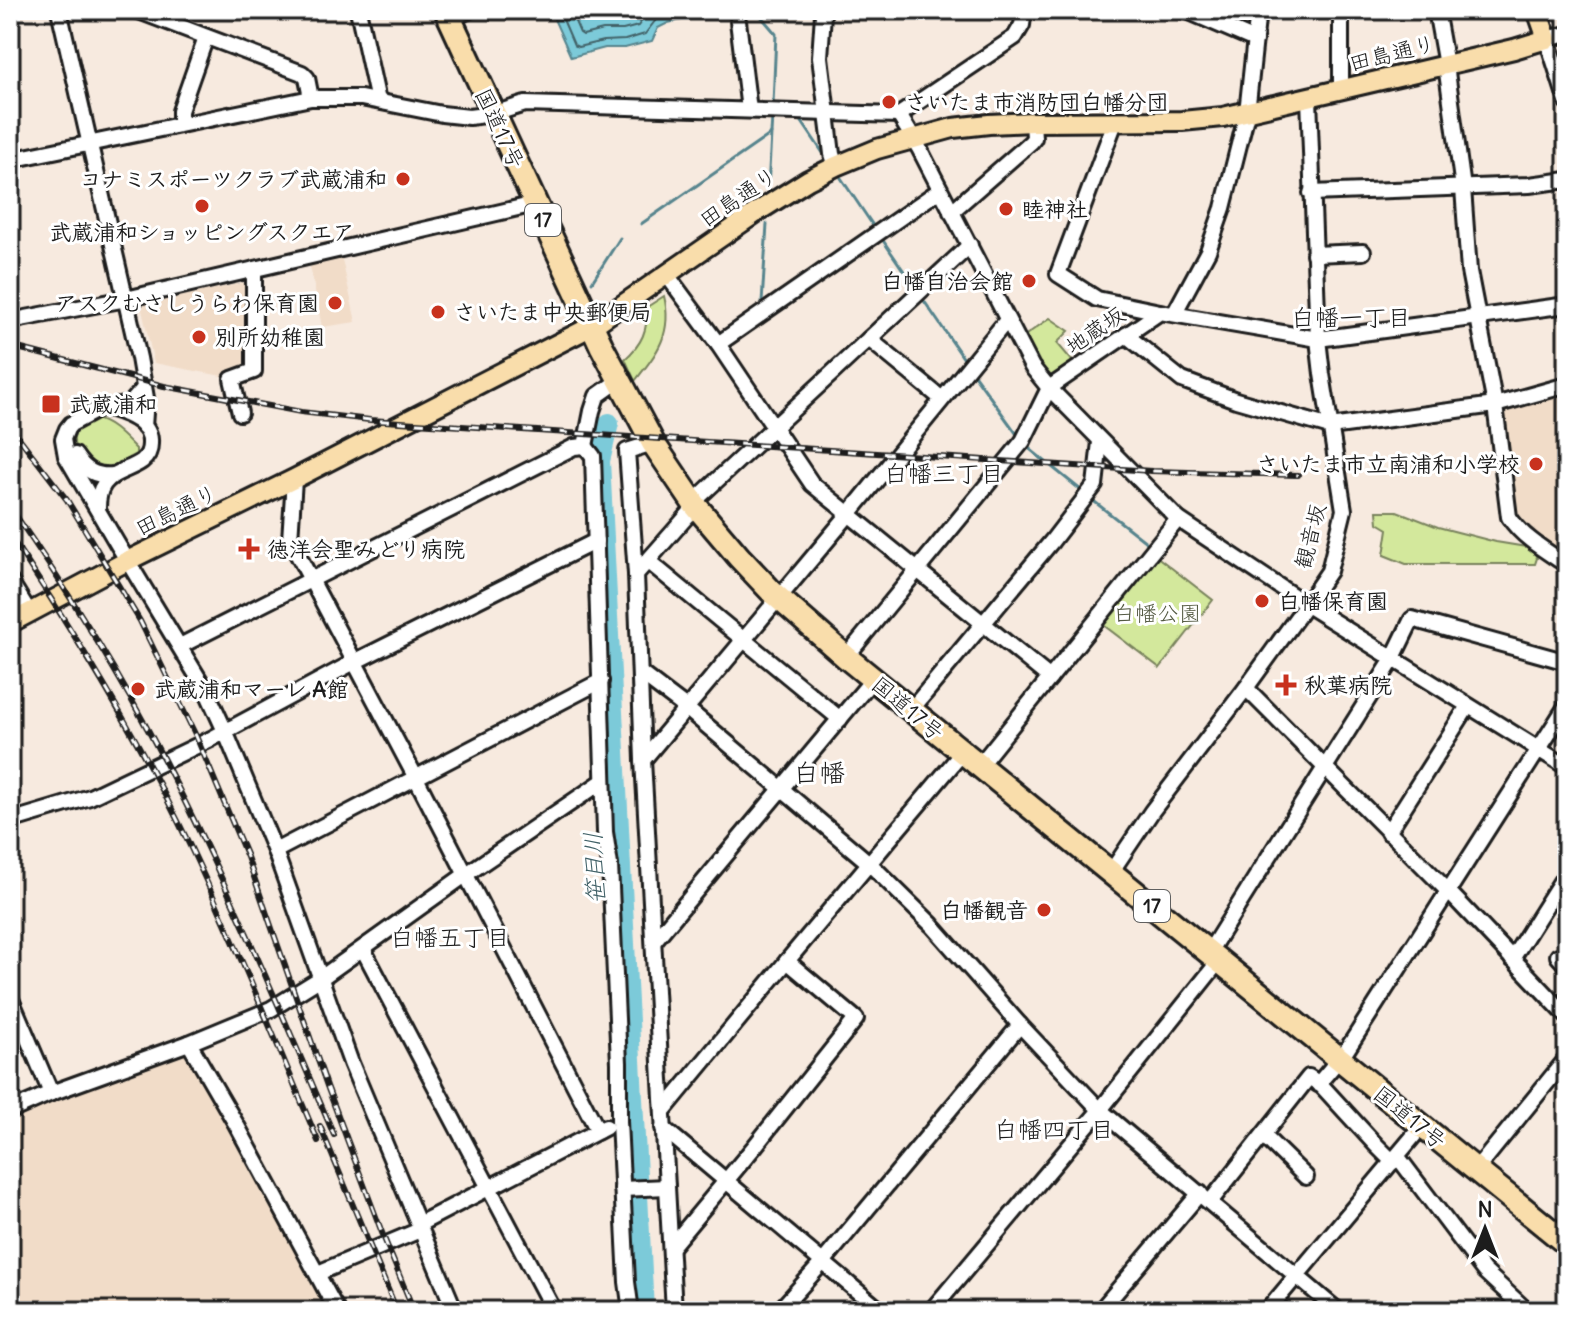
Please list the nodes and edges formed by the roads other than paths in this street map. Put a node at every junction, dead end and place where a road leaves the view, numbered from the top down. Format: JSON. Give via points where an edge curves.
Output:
{"nodes":[{"id":1,"x":59,"y":10,"type":"edge"},
{"id":2,"x":136,"y":10,"type":"edge"},
{"id":3,"x":358,"y":10,"type":"edge"},
{"id":4,"x":1024,"y":10,"type":"edge"},
{"id":5,"x":1185,"y":10,"type":"edge"},
{"id":6,"x":1258,"y":10,"type":"edge"},
{"id":7,"x":1341,"y":10,"type":"edge"},
{"id":8,"x":1436,"y":10,"type":"edge"},
{"id":9,"x":1537,"y":10,"type":"edge"},
{"id":10,"x":455,"y":13,"type":"edge"},
{"id":11,"x":823,"y":14,"type":"dead end"},
{"id":12,"x":738,"y":21,"type":"dead end"},
{"id":13,"x":1567,"y":34,"type":"edge"},
{"id":14,"x":206,"y":37,"type":"junction"},
{"id":15,"x":1547,"y":39,"type":"junction"},
{"id":16,"x":1255,"y":40,"type":"junction"},
{"id":17,"x":1446,"y":65,"type":"junction"},
{"id":18,"x":1341,"y":90,"type":"junction"},
{"id":19,"x":311,"y":98,"type":"junction"},
{"id":20,"x":1309,"y":98,"type":"junction"},
{"id":21,"x":378,"y":101,"type":"junction"},
{"id":22,"x":1567,"y":102,"type":"edge"},
{"id":23,"x":749,"y":110,"type":"junction"},
{"id":24,"x":828,"y":113,"type":"junction"},
{"id":25,"x":1247,"y":113,"type":"junction"},
{"id":26,"x":493,"y":114,"type":"junction"},
{"id":27,"x":899,"y":115,"type":"junction"},
{"id":28,"x":1033,"y":122,"type":"junction"},
{"id":29,"x":1115,"y":122,"type":"junction"},
{"id":30,"x":180,"y":124,"type":"junction"},
{"id":31,"x":914,"y":138,"type":"junction"},
{"id":32,"x":90,"y":143,"type":"junction"},
{"id":33,"x":10,"y":160,"type":"edge"},
{"id":34,"x":836,"y":166,"type":"junction"},
{"id":35,"x":1567,"y":180,"type":"edge"},
{"id":36,"x":1463,"y":188,"type":"junction"},
{"id":37,"x":940,"y":190,"type":"junction"},
{"id":38,"x":1311,"y":193,"type":"junction"},
{"id":39,"x":535,"y":204,"type":"junction"},
{"id":40,"x":951,"y":212,"type":"junction"},
{"id":41,"x":970,"y":245,"type":"junction"},
{"id":42,"x":1363,"y":252,"type":"dead end"},
{"id":43,"x":1314,"y":254,"type":"junction"},
{"id":44,"x":254,"y":269,"type":"junction"},
{"id":45,"x":667,"y":275,"type":"junction"},
{"id":46,"x":126,"y":299,"type":"junction"},
{"id":47,"x":1567,"y":305,"type":"edge"},
{"id":48,"x":1167,"y":313,"type":"junction"},
{"id":49,"x":1479,"y":317,"type":"junction"},
{"id":50,"x":1007,"y":320,"type":"junction"},
{"id":51,"x":10,"y":321,"type":"edge"},
{"id":52,"x":592,"y":326,"type":"junction"},
{"id":53,"x":1126,"y":335,"type":"junction"},
{"id":54,"x":869,"y":339,"type":"junction"},
{"id":55,"x":1318,"y":339,"type":"junction"},
{"id":56,"x":718,"y":344,"type":"junction"},
{"id":57,"x":618,"y":381,"type":"junction"},
{"id":58,"x":1567,"y":385,"type":"edge"},
{"id":59,"x":1051,"y":386,"type":"junction"},
{"id":60,"x":144,"y":388,"type":"junction"},
{"id":61,"x":942,"y":399,"type":"junction"},
{"id":62,"x":1495,"y":405,"type":"junction"},
{"id":63,"x":107,"y":408,"type":"junction"},
{"id":64,"x":240,"y":413,"type":"dead end"},
{"id":65,"x":144,"y":427,"type":"junction"},
{"id":66,"x":1330,"y":427,"type":"junction"},
{"id":67,"x":773,"y":428,"type":"junction"},
{"id":68,"x":64,"y":435,"type":"junction"},
{"id":69,"x":1100,"y":442,"type":"junction"},
{"id":70,"x":653,"y":443,"type":"junction"},
{"id":71,"x":585,"y":446,"type":"junction"},
{"id":72,"x":114,"y":475,"type":"junction"},
{"id":73,"x":294,"y":479,"type":"junction"},
{"id":74,"x":695,"y":505,"type":"junction"},
{"id":75,"x":98,"y":508,"type":"junction"},
{"id":76,"x":849,"y":514,"type":"junction"},
{"id":77,"x":1178,"y":519,"type":"junction"},
{"id":78,"x":596,"y":541,"type":"junction"},
{"id":79,"x":127,"y":561,"type":"junction"},
{"id":80,"x":648,"y":561,"type":"junction"},
{"id":81,"x":1567,"y":565,"type":"edge"},
{"id":82,"x":917,"y":569,"type":"junction"},
{"id":83,"x":636,"y":574,"type":"junction"},
{"id":84,"x":10,"y":581,"type":"edge"},
{"id":85,"x":311,"y":581,"type":"junction"},
{"id":86,"x":778,"y":597,"type":"junction"},
{"id":87,"x":1307,"y":605,"type":"junction"},
{"id":88,"x":29,"y":612,"type":"junction"},
{"id":89,"x":10,"y":623,"type":"edge"},
{"id":90,"x":983,"y":624,"type":"junction"},
{"id":91,"x":744,"y":640,"type":"junction"},
{"id":92,"x":180,"y":646,"type":"junction"},
{"id":93,"x":846,"y":657,"type":"junction"},
{"id":94,"x":1393,"y":658,"type":"junction"},
{"id":95,"x":354,"y":662,"type":"junction"},
{"id":96,"x":1567,"y":662,"type":"edge"},
{"id":97,"x":640,"y":673,"type":"junction"},
{"id":98,"x":1050,"y":678,"type":"junction"},
{"id":99,"x":873,"y":679,"type":"junction"},
{"id":100,"x":601,"y":681,"type":"junction"},
{"id":101,"x":1246,"y":688,"type":"junction"},
{"id":102,"x":1567,"y":705,"type":"edge"},
{"id":103,"x":1468,"y":706,"type":"junction"},
{"id":104,"x":686,"y":708,"type":"junction"},
{"id":105,"x":911,"y":710,"type":"junction"},
{"id":106,"x":840,"y":719,"type":"junction"},
{"id":107,"x":225,"y":731,"type":"junction"},
{"id":108,"x":1538,"y":749,"type":"junction"},
{"id":109,"x":970,"y":759,"type":"junction"},
{"id":110,"x":643,"y":760,"type":"junction"},
{"id":111,"x":1567,"y":767,"type":"edge"},
{"id":112,"x":1325,"y":768,"type":"junction"},
{"id":113,"x":416,"y":778,"type":"junction"},
{"id":114,"x":603,"y":781,"type":"junction"},
{"id":115,"x":781,"y":789,"type":"junction"},
{"id":116,"x":10,"y":821,"type":"edge"},
{"id":117,"x":1388,"y":832,"type":"junction"},
{"id":118,"x":275,"y":851,"type":"junction"},
{"id":119,"x":869,"y":863,"type":"junction"},
{"id":120,"x":1111,"y":872,"type":"junction"},
{"id":121,"x":1567,"y":872,"type":"edge"},
{"id":122,"x":465,"y":875,"type":"junction"},
{"id":123,"x":1448,"y":891,"type":"junction"},
{"id":124,"x":654,"y":941,"type":"junction"},
{"id":125,"x":363,"y":949,"type":"junction"},
{"id":126,"x":1214,"y":957,"type":"junction"},
{"id":127,"x":1512,"y":959,"type":"junction"},
{"id":128,"x":787,"y":961,"type":"junction"},
{"id":129,"x":321,"y":978,"type":"junction"},
{"id":130,"x":10,"y":997,"type":"edge"},
{"id":131,"x":1567,"y":1016,"type":"edge"},
{"id":132,"x":1020,"y":1025,"type":"junction"},
{"id":133,"x":189,"y":1043,"type":"junction"},
{"id":134,"x":1567,"y":1058,"type":"edge"},
{"id":135,"x":1340,"y":1059,"type":"junction"},
{"id":136,"x":1318,"y":1084,"type":"junction"},
{"id":137,"x":51,"y":1093,"type":"junction"},
{"id":138,"x":664,"y":1110,"type":"junction"},
{"id":139,"x":1100,"y":1110,"type":"junction"},
{"id":140,"x":10,"y":1111,"type":"edge"},
{"id":141,"x":619,"y":1121,"type":"junction"},
{"id":142,"x":1422,"y":1126,"type":"junction"},
{"id":143,"x":663,"y":1128,"type":"junction"},
{"id":144,"x":598,"y":1131,"type":"junction"},
{"id":145,"x":1264,"y":1136,"type":"junction"},
{"id":146,"x":1396,"y":1160,"type":"junction"},
{"id":147,"x":1476,"y":1170,"type":"junction"},
{"id":148,"x":1306,"y":1177,"type":"dead end"},
{"id":149,"x":725,"y":1182,"type":"junction"},
{"id":150,"x":662,"y":1188,"type":"junction"},
{"id":151,"x":489,"y":1189,"type":"junction"},
{"id":152,"x":625,"y":1189,"type":"junction"},
{"id":153,"x":1205,"y":1198,"type":"junction"},
{"id":154,"x":419,"y":1227,"type":"junction"},
{"id":155,"x":1567,"y":1244,"type":"edge"},
{"id":156,"x":671,"y":1247,"type":"junction"},
{"id":157,"x":823,"y":1262,"type":"junction"},
{"id":158,"x":318,"y":1273,"type":"junction"},
{"id":159,"x":1297,"y":1275,"type":"junction"},
{"id":160,"x":1521,"y":1309,"type":"edge"},
{"id":161,"x":337,"y":1311,"type":"edge"},
{"id":162,"x":455,"y":1311,"type":"edge"},
{"id":163,"x":554,"y":1311,"type":"edge"},
{"id":164,"x":631,"y":1311,"type":"edge"},
{"id":165,"x":674,"y":1311,"type":"edge"},
{"id":166,"x":779,"y":1311,"type":"edge"},
{"id":167,"x":881,"y":1311,"type":"edge"},
{"id":168,"x":931,"y":1311,"type":"edge"},
{"id":169,"x":1100,"y":1311,"type":"edge"},
{"id":170,"x":1267,"y":1311,"type":"edge"},
{"id":171,"x":1338,"y":1311,"type":"edge"}],
"edges":[{"from":1,"to":32,"type":"street"},
{"from":2,"to":14,"type":"street"},
{"from":3,"to":21,"type":"street"},
{"from":4,"to":27,"type":"street","via":[[1015,37]]},
{"from":5,"to":16,"type":"street"},
{"from":6,"to":16,"type":"street"},
{"from":7,"to":18,"type":"street"},
{"from":8,"to":17,"type":"street"},
{"from":9,"to":15,"type":"main road"},
{"from":10,"to":26,"type":"highway","name":"国道17号","number":"17"},
{"from":11,"to":24,"type":"street","via":[[820,57]]},
{"from":12,"to":23,"type":"street"},
{"from":13,"to":15,"type":"street","name":"田島通り"},
{"from":14,"to":19,"type":"street","via":[[302,73]]},
{"from":14,"to":30,"type":"street"},
{"from":15,"to":17,"type":"main road","name":"田島通り"},
{"from":15,"to":22,"type":"street"},
{"from":16,"to":25,"type":"street"},
{"from":17,"to":18,"type":"main road","name":"田島通り"},
{"from":17,"to":36,"type":"street"},
{"from":18,"to":20,"type":"main road","name":"田島通り"},
{"from":19,"to":21,"type":"street"},
{"from":19,"to":30,"type":"street"},
{"from":20,"to":25,"type":"main road","name":"田島通り"},
{"from":20,"to":38,"type":"street","name":"観音坂"},
{"from":21,"to":26,"type":"street","via":[[442,114]]},
{"from":23,"to":24,"type":"street"},
{"from":23,"to":26,"type":"street","via":[[525,104]]},
{"from":24,"to":27,"type":"street"},
{"from":24,"to":34,"type":"street"},
{"from":25,"to":29,"type":"main road","name":"田島通り"},
{"from":25,"to":48,"type":"street","via":[[1208,251]]},
{"from":26,"to":39,"type":"highway","name":"国道17号","number":"17"},
{"from":27,"to":31,"type":"street"},
{"from":28,"to":29,"type":"main road","name":"田島通り"},
{"from":28,"to":31,"type":"main road","name":"田島通り","via":[[953,128]]},
{"from":28,"to":40,"type":"street","via":[[1031,142]]},
{"from":29,"to":48,"type":"street","via":[[1058,274],[1097,299]]},
{"from":30,"to":32,"type":"street"},
{"from":31,"to":34,"type":"main road","name":"田島通り"},
{"from":31,"to":37,"type":"street"},
{"from":32,"to":33,"type":"street"},
{"from":32,"to":46,"type":"street"},
{"from":34,"to":45,"type":"main road","name":"田島通り","via":[[757,212]]},
{"from":35,"to":36,"type":"street"},
{"from":36,"to":38,"type":"street"},
{"from":36,"to":49,"type":"street","via":[[1469,271]]},
{"from":37,"to":40,"type":"street"},
{"from":37,"to":56,"type":"street"},
{"from":38,"to":43,"type":"street","name":"観音坂"},
{"from":39,"to":44,"type":"street"},
{"from":39,"to":52,"type":"highway","name":"国道17号","number":"17"},
{"from":40,"to":41,"type":"street"},
{"from":41,"to":50,"type":"street"},
{"from":41,"to":54,"type":"street"},
{"from":42,"to":43,"type":"street"},
{"from":43,"to":55,"type":"street","name":"観音坂"},
{"from":44,"to":46,"type":"street"},
{"from":44,"to":64,"type":"street","via":[[254,371],[232,379]]},
{"from":45,"to":52,"type":"main road","name":"田島通り"},
{"from":45,"to":56,"type":"street"},
{"from":46,"to":51,"type":"street"},
{"from":46,"to":60,"type":"street"},
{"from":47,"to":49,"type":"street"},
{"from":48,"to":53,"type":"street","name":"地蔵坂"},
{"from":48,"to":55,"type":"street"},
{"from":49,"to":55,"type":"street"},
{"from":49,"to":62,"type":"street"},
{"from":50,"to":59,"type":"street","via":[[1032,367]]},
{"from":50,"to":61,"type":"street"},
{"from":52,"to":57,"type":"highway","name":"国道17号","number":"17"},
{"from":52,"to":73,"type":"main road","name":"田島通り"},
{"from":53,"to":59,"type":"street","name":"地蔵坂"},
{"from":53,"to":66,"type":"street","via":[[1182,380]]},
{"from":54,"to":61,"type":"street"},
{"from":54,"to":67,"type":"street"},
{"from":55,"to":66,"type":"street","name":"観音坂"},
{"from":56,"to":67,"type":"street"},
{"from":57,"to":70,"type":"highway","name":"国道17号","number":"17"},
{"from":57,"to":71,"type":"street","via":[[597,396]]},
{"from":58,"to":62,"type":"street"},
{"from":59,"to":69,"type":"street"},
{"from":59,"to":82,"type":"street","via":[[1023,441]]},
{"from":60,"to":63,"type":"street","via":[[131,403]]},
{"from":60,"to":65,"type":"street"},
{"from":61,"to":76,"type":"street"},
{"from":62,"to":66,"type":"street"},
{"from":62,"to":81,"type":"street","via":[[1509,517],[1531,541]]},
{"from":63,"to":65,"type":"street"},
{"from":63,"to":68,"type":"street","via":[[80,418]]},
{"from":65,"to":72,"type":"street","via":[[148,455]]},
{"from":66,"to":87,"type":"street","name":"観音坂","via":[[1344,510],[1329,571]]},
{"from":67,"to":74,"type":"street"},
{"from":67,"to":76,"type":"street","via":[[812,484]]},
{"from":68,"to":72,"type":"street","via":[[89,471]]},
{"from":68,"to":75,"type":"street","via":[[66,456]]},
{"from":69,"to":77,"type":"street"},
{"from":69,"to":90,"type":"street","via":[[1095,485]]},
{"from":70,"to":74,"type":"highway","name":"国道17号","number":"17"},
{"from":70,"to":83,"type":"street","via":[[627,451]]},
{"from":71,"to":78,"type":"street","via":[[593,456]]},
{"from":71,"to":85,"type":"street"},
{"from":72,"to":75,"type":"street","via":[[104,484]]},
{"from":73,"to":79,"type":"main road","name":"田島通り"},
{"from":73,"to":85,"type":"street","via":[[290,540]]},
{"from":74,"to":80,"type":"street"},
{"from":74,"to":86,"type":"highway","name":"国道17号","number":"17"},
{"from":75,"to":79,"type":"street"},
{"from":76,"to":82,"type":"street"},
{"from":76,"to":86,"type":"street"},
{"from":77,"to":87,"type":"street"},
{"from":77,"to":98,"type":"street"},
{"from":78,"to":95,"type":"street"},
{"from":78,"to":100,"type":"street"},
{"from":79,"to":88,"type":"main road","name":"田島通り"},
{"from":79,"to":92,"type":"street"},
{"from":80,"to":83,"type":"street"},
{"from":80,"to":91,"type":"street"},
{"from":82,"to":90,"type":"street"},
{"from":82,"to":93,"type":"street"},
{"from":83,"to":97,"type":"street"},
{"from":84,"to":88,"type":"street"},
{"from":85,"to":92,"type":"street"},
{"from":85,"to":95,"type":"street"},
{"from":86,"to":91,"type":"street"},
{"from":86,"to":93,"type":"highway","name":"国道17号","number":"17"},
{"from":87,"to":94,"type":"street"},
{"from":87,"to":101,"type":"street","name":"観音坂"},
{"from":88,"to":89,"type":"main road","name":"田島通り"},
{"from":90,"to":98,"type":"street"},
{"from":90,"to":105,"type":"street"},
{"from":91,"to":104,"type":"street"},
{"from":91,"to":106,"type":"street"},
{"from":92,"to":107,"type":"street"},
{"from":93,"to":99,"type":"highway","name":"国道17号","number":"17"},
{"from":94,"to":96,"type":"street","via":[[1412,619]]},
{"from":94,"to":103,"type":"street"},
{"from":94,"to":112,"type":"street"},
{"from":95,"to":107,"type":"street"},
{"from":95,"to":113,"type":"street"},
{"from":97,"to":104,"type":"street"},
{"from":97,"to":110,"type":"street"},
{"from":98,"to":109,"type":"street"},
{"from":99,"to":105,"type":"highway","name":"国道17号","number":"17"},
{"from":99,"to":106,"type":"street"},
{"from":100,"to":113,"type":"street"},
{"from":100,"to":114,"type":"street"},
{"from":101,"to":112,"type":"street"},
{"from":101,"to":120,"type":"street","name":"観音坂"},
{"from":102,"to":108,"type":"street"},
{"from":103,"to":108,"type":"street"},
{"from":103,"to":117,"type":"street"},
{"from":104,"to":110,"type":"street"},
{"from":104,"to":115,"type":"street"},
{"from":105,"to":109,"type":"highway","name":"国道17号","number":"17"},
{"from":106,"to":115,"type":"street"},
{"from":107,"to":116,"type":"street","via":[[90,797]]},
{"from":107,"to":118,"type":"street"},
{"from":108,"to":111,"type":"street"},
{"from":108,"to":123,"type":"street"},
{"from":109,"to":119,"type":"street"},
{"from":109,"to":120,"type":"highway","name":"国道17号","number":"17"},
{"from":110,"to":124,"type":"street"},
{"from":112,"to":117,"type":"street"},
{"from":112,"to":126,"type":"street"},
{"from":113,"to":118,"type":"street"},
{"from":113,"to":122,"type":"street"},
{"from":114,"to":122,"type":"street"},
{"from":114,"to":141,"type":"street"},
{"from":115,"to":119,"type":"street"},
{"from":115,"to":124,"type":"street"},
{"from":117,"to":123,"type":"street"},
{"from":118,"to":129,"type":"street"},
{"from":119,"to":128,"type":"street"},
{"from":119,"to":132,"type":"street"},
{"from":120,"to":126,"type":"highway","name":"国道17号","number":"17"},
{"from":121,"to":127,"type":"street"},
{"from":122,"to":125,"type":"street"},
{"from":122,"to":144,"type":"street"},
{"from":123,"to":127,"type":"street"},
{"from":123,"to":135,"type":"street"},
{"from":124,"to":138,"type":"street"},
{"from":125,"to":129,"type":"street"},
{"from":125,"to":151,"type":"street"},
{"from":126,"to":135,"type":"highway","name":"国道17号","number":"17"},
{"from":126,"to":139,"type":"street"},
{"from":127,"to":131,"type":"street"},
{"from":128,"to":138,"type":"street"},
{"from":128,"to":149,"type":"street","via":[[856,1019]]},
{"from":129,"to":133,"type":"street","via":[[271,1009]]},
{"from":129,"to":154,"type":"street"},
{"from":130,"to":137,"type":"street"},
{"from":132,"to":139,"type":"street"},
{"from":132,"to":157,"type":"street"},
{"from":133,"to":137,"type":"street"},
{"from":133,"to":158,"type":"street"},
{"from":134,"to":147,"type":"street"},
{"from":135,"to":136,"type":"street"},
{"from":135,"to":142,"type":"highway","name":"国道17号","number":"17"},
{"from":136,"to":145,"type":"street","via":[[1309,1077]]},
{"from":136,"to":146,"type":"street"},
{"from":137,"to":140,"type":"street"},
{"from":138,"to":143,"type":"street"},
{"from":139,"to":153,"type":"street"},
{"from":139,"to":168,"type":"street"},
{"from":141,"to":144,"type":"street"},
{"from":141,"to":152,"type":"street"},
{"from":142,"to":146,"type":"street"},
{"from":142,"to":147,"type":"highway","name":"国道17号","number":"17"},
{"from":143,"to":149,"type":"street"},
{"from":143,"to":150,"type":"street"},
{"from":144,"to":151,"type":"street"},
{"from":145,"to":148,"type":"street"},
{"from":145,"to":153,"type":"street"},
{"from":146,"to":159,"type":"street"},
{"from":146,"to":160,"type":"street"},
{"from":147,"to":155,"type":"highway","name":"国道17号","number":"17"},
{"from":149,"to":156,"type":"street"},
{"from":149,"to":157,"type":"street"},
{"from":150,"to":152,"type":"street"},
{"from":150,"to":156,"type":"street"},
{"from":151,"to":154,"type":"street"},
{"from":151,"to":163,"type":"street"},
{"from":152,"to":164,"type":"street"},
{"from":153,"to":159,"type":"street"},
{"from":153,"to":169,"type":"street"},
{"from":154,"to":158,"type":"street"},
{"from":154,"to":162,"type":"street"},
{"from":156,"to":165,"type":"street"},
{"from":157,"to":166,"type":"street"},
{"from":157,"to":167,"type":"street"},
{"from":158,"to":161,"type":"street"},
{"from":159,"to":170,"type":"street"},
{"from":159,"to":171,"type":"street"}]}
